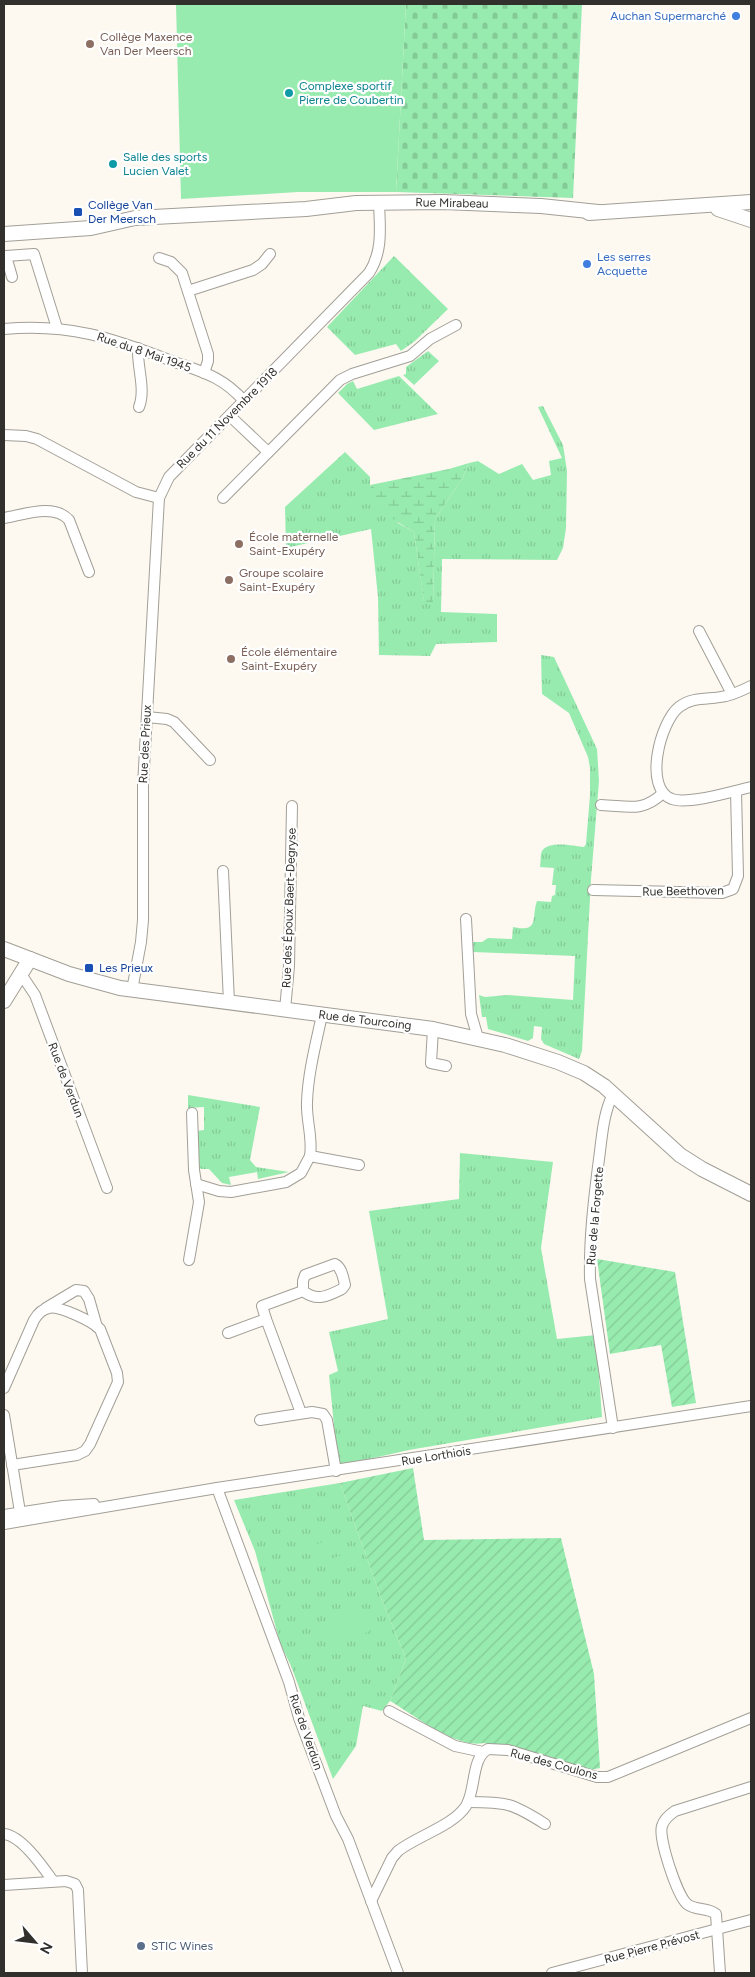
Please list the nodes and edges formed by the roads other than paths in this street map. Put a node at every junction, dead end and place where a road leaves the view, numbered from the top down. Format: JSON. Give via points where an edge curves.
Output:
{"nodes":[{"id":1,"x":751,"y":202,"type":"edge"},
{"id":2,"x":703,"y":206,"type":"junction"},
{"id":3,"x":379,"y":207,"type":"junction"},
{"id":4,"x":135,"y":218,"type":"junction"},
{"id":5,"x":751,"y":220,"type":"edge"},
{"id":6,"x":4,"y":226,"type":"edge"},
{"id":7,"x":4,"y":234,"type":"edge"},
{"id":8,"x":270,"y":254,"type":"dead end"},
{"id":9,"x":159,"y":258,"type":"dead end"},
{"id":10,"x":12,"y":277,"type":"dead end"},
{"id":11,"x":188,"y":291,"type":"junction"},
{"id":12,"x":456,"y":325,"type":"dead end"},
{"id":13,"x":57,"y":328,"type":"junction"},
{"id":14,"x":4,"y":329,"type":"edge"},
{"id":15,"x":138,"y":348,"type":"junction"},
{"id":16,"x":204,"y":373,"type":"junction"},
{"id":17,"x":244,"y":401,"type":"junction"},
{"id":18,"x":139,"y":408,"type":"dead end"},
{"id":19,"x":230,"y":416,"type":"junction"},
{"id":20,"x":4,"y":435,"type":"edge"},
{"id":21,"x":268,"y":452,"type":"junction"},
{"id":22,"x":159,"y":498,"type":"junction"},
{"id":23,"x":223,"y":498,"type":"dead end"},
{"id":24,"x":4,"y":518,"type":"edge"},
{"id":25,"x":89,"y":572,"type":"dead end"},
{"id":26,"x":699,"y":631,"type":"dead end"},
{"id":27,"x":751,"y":686,"type":"edge"},
{"id":28,"x":732,"y":694,"type":"junction"},
{"id":29,"x":147,"y":717,"type":"junction"},
{"id":30,"x":210,"y":760,"type":"dead end"},
{"id":31,"x":751,"y":787,"type":"edge"},
{"id":32,"x":736,"y":791,"type":"junction"},
{"id":33,"x":663,"y":793,"type":"junction"},
{"id":34,"x":601,"y":805,"type":"dead end"},
{"id":35,"x":292,"y":806,"type":"dead end"},
{"id":36,"x":223,"y":871,"type":"dead end"},
{"id":37,"x":593,"y":890,"type":"dead end"},
{"id":38,"x":466,"y":919,"type":"dead end"},
{"id":39,"x":4,"y":949,"type":"edge"},
{"id":40,"x":30,"y":959,"type":"junction"},
{"id":41,"x":19,"y":976,"type":"junction"},
{"id":42,"x":132,"y":990,"type":"junction"},
{"id":43,"x":4,"y":1000,"type":"edge"},
{"id":44,"x":229,"y":1002,"type":"junction"},
{"id":45,"x":285,"y":1010,"type":"junction"},
{"id":46,"x":322,"y":1015,"type":"junction"},
{"id":47,"x":433,"y":1029,"type":"junction"},
{"id":48,"x":478,"y":1038,"type":"junction"},
{"id":49,"x":446,"y":1066,"type":"dead end"},
{"id":50,"x":612,"y":1094,"type":"junction"},
{"id":51,"x":192,"y":1113,"type":"dead end"},
{"id":52,"x":672,"y":1148,"type":"junction"},
{"id":53,"x":310,"y":1156,"type":"junction"},
{"id":54,"x":359,"y":1165,"type":"dead end"},
{"id":55,"x":196,"y":1184,"type":"junction"},
{"id":56,"x":751,"y":1186,"type":"edge"},
{"id":57,"x":107,"y":1188,"type":"dead end"},
{"id":58,"x":751,"y":1194,"type":"edge"},
{"id":59,"x":189,"y":1260,"type":"dead end"},
{"id":60,"x":304,"y":1291,"type":"dead end"},
{"id":61,"x":44,"y":1310,"type":"junction"},
{"id":62,"x":266,"y":1319,"type":"junction"},
{"id":63,"x":97,"y":1327,"type":"junction"},
{"id":64,"x":228,"y":1334,"type":"dead end"},
{"id":65,"x":4,"y":1388,"type":"edge"},
{"id":66,"x":751,"y":1406,"type":"edge"},
{"id":67,"x":300,"y":1409,"type":"junction"},
{"id":68,"x":4,"y":1415,"type":"edge"},
{"id":69,"x":260,"y":1420,"type":"dead end"},
{"id":70,"x":613,"y":1428,"type":"junction"},
{"id":71,"x":12,"y":1465,"type":"junction"},
{"id":72,"x":336,"y":1471,"type":"junction"},
{"id":73,"x":217,"y":1488,"type":"junction"},
{"id":74,"x":4,"y":1515,"type":"edge"},
{"id":75,"x":21,"y":1517,"type":"junction"},
{"id":76,"x":4,"y":1524,"type":"edge"},
{"id":77,"x":389,"y":1711,"type":"dead end"},
{"id":78,"x":751,"y":1718,"type":"edge"},
{"id":79,"x":483,"y":1752,"type":"junction"},
{"id":80,"x":751,"y":1787,"type":"edge"},
{"id":81,"x":468,"y":1802,"type":"junction"},
{"id":82,"x":545,"y":1824,"type":"dead end"},
{"id":83,"x":4,"y":1834,"type":"edge"},
{"id":84,"x":53,"y":1881,"type":"junction"},
{"id":85,"x":4,"y":1885,"type":"edge"},
{"id":86,"x":371,"y":1902,"type":"junction"},
{"id":87,"x":751,"y":1920,"type":"edge"},
{"id":88,"x":717,"y":1929,"type":"junction"},
{"id":89,"x":82,"y":1973,"type":"edge"},
{"id":90,"x":398,"y":1973,"type":"edge"},
{"id":91,"x":552,"y":1973,"type":"edge"},
{"id":92,"x":720,"y":1973,"type":"edge"}],
"edges":[{"from":1,"to":2,"type":"main road","name":"Rue Mirabeau"},
{"from":2,"to":3,"type":"main road","name":"Rue Mirabeau","via":[[598,212],[443,202]]},
{"from":2,"to":5,"type":"main road","name":"Rue Mirabeau"},
{"from":3,"to":4,"type":"main road","name":"Rue Mirabeau","via":[[354,203],[306,209]]},
{"from":3,"to":17,"type":"street","name":"Rue du 11 Novembre 1918","via":[[379,251],[368,273]]},
{"from":4,"to":6,"type":"main road","name":"Rue Mirabeau"},
{"from":4,"to":7,"type":"main road","name":"Rue Mirabeau","via":[[91,228]]},
{"from":8,"to":11,"type":"street","via":[[253,270]]},
{"from":9,"to":11,"type":"street","via":[[176,265]]},
{"from":10,"to":13,"type":"street","via":[[6,256],[34,254]]},
{"from":11,"to":16,"type":"street","via":[[208,354]]},
{"from":12,"to":21,"type":"street","via":[[430,338],[410,356],[340,380]]},
{"from":13,"to":14,"type":"street","name":"Rue du 8 Mai 1945"},
{"from":13,"to":15,"type":"street","name":"Rue du 8 Mai 1945","via":[[105,337]]},
{"from":15,"to":16,"type":"street","name":"Rue du 8 Mai 1945"},
{"from":15,"to":18,"type":"street","via":[[142,391]]},
{"from":16,"to":17,"type":"street","name":"Rue du 8 Mai 1945","via":[[227,384]]},
{"from":17,"to":19,"type":"street","name":"Rue du 11 Novembre 1918"},
{"from":19,"to":21,"type":"street"},
{"from":19,"to":22,"type":"street","name":"Rue du 11 Novembre 1918","via":[[169,477]]},
{"from":20,"to":22,"type":"street","via":[[37,440],[136,492]]},
{"from":21,"to":23,"type":"street"},
{"from":22,"to":29,"type":"street","name":"Rue des Prieux"},
{"from":24,"to":25,"type":"street","via":[[52,510],[65,516]]},
{"from":26,"to":28,"type":"street"},
{"from":27,"to":28,"type":"street"},
{"from":28,"to":33,"type":"street","via":[[693,700],[676,709],[660,741],[659,784]]},
{"from":29,"to":30,"type":"street","via":[[174,722]]},
{"from":29,"to":42,"type":"street","name":"Rue des Prieux","via":[[142,812],[142,920]]},
{"from":31,"to":32,"type":"street"},
{"from":32,"to":33,"type":"street","via":[[688,801],[672,799]]},
{"from":32,"to":37,"type":"street","name":"Rue Beethoven","via":[[738,876],[733,889],[722,893]]},
{"from":33,"to":34,"type":"street","via":[[643,806]]},
{"from":35,"to":45,"type":"street","name":"Rue des Époux Baert-Degryse","via":[[290,966]]},
{"from":36,"to":44,"type":"street"},
{"from":38,"to":48,"type":"street","via":[[472,979],[471,1014]]},
{"from":39,"to":40,"type":"main road","name":"Rue de Tourcoing"},
{"from":40,"to":41,"type":"main road"},
{"from":40,"to":42,"type":"main road","name":"Rue de Tourcoing","via":[[69,974]]},
{"from":41,"to":43,"type":"main road"},
{"from":41,"to":57,"type":"street","name":"Rue de Verdun","via":[[35,995]]},
{"from":42,"to":44,"type":"main road","name":"Rue de Tourcoing"},
{"from":44,"to":45,"type":"main road","name":"Rue de Tourcoing"},
{"from":45,"to":46,"type":"main road","name":"Rue de Tourcoing"},
{"from":46,"to":47,"type":"main road","name":"Rue de Tourcoing"},
{"from":46,"to":53,"type":"street","via":[[308,1093]]},
{"from":47,"to":48,"type":"main road","name":"Rue de Tourcoing"},
{"from":47,"to":49,"type":"street","via":[[431,1063]]},
{"from":48,"to":50,"type":"main road","name":"Rue de Tourcoing","via":[[574,1068],[595,1079]]},
{"from":50,"to":52,"type":"main road","name":"Rue de Tourcoing"},
{"from":50,"to":70,"type":"street","name":"Rue de la Forgette","via":[[605,1118],[595,1190],[590,1279]]},
{"from":51,"to":55,"type":"street"},
{"from":52,"to":56,"type":"main road","name":"Rue de Tourcoing"},
{"from":52,"to":58,"type":"main road","name":"Rue de Tourcoing","via":[[696,1165]]},
{"from":53,"to":54,"type":"street"},
{"from":53,"to":55,"type":"street","via":[[301,1173],[280,1183],[227,1192]]},
{"from":55,"to":59,"type":"street","via":[[199,1202]]},
{"from":60,"to":62,"type":"street","via":[[262,1306]]},
{"from":61,"to":63,"type":"street","via":[[56,1308]]},
{"from":61,"to":63,"type":"street","via":[[76,1290],[84,1291]]},
{"from":61,"to":65,"type":"street","via":[[34,1320]]},
{"from":62,"to":64,"type":"street"},
{"from":62,"to":67,"type":"street"},
{"from":63,"to":71,"type":"street","via":[[102,1332],[118,1382],[88,1447],[77,1455]]},
{"from":66,"to":70,"type":"street","name":"Rue Lorthiois"},
{"from":67,"to":69,"type":"street"},
{"from":67,"to":72,"type":"street","via":[[326,1417]]},
{"from":68,"to":71,"type":"street"},
{"from":70,"to":72,"type":"street","name":"Rue Lorthiois"},
{"from":71,"to":75,"type":"street"},
{"from":72,"to":73,"type":"street","name":"Rue Lorthiois"},
{"from":73,"to":75,"type":"street","name":"Rue Lorthiois","via":[[120,1504],[72,1505]]},
{"from":73,"to":86,"type":"street","name":"Rue de Verdun","via":[[289,1682],[299,1718]]},
{"from":74,"to":75,"type":"street","name":"Rue Lorthiois"},
{"from":75,"to":76,"type":"street","name":"Rue Lorthiois"},
{"from":77,"to":79,"type":"street","name":"Rue des Coulons","via":[[455,1746]]},
{"from":78,"to":79,"type":"street","name":"Rue des Coulons","via":[[608,1777],[597,1777],[508,1750]]},
{"from":79,"to":81,"type":"street"},
{"from":80,"to":88,"type":"street","via":[[675,1811],[662,1825],[680,1896],[694,1908],[714,1913]]},
{"from":81,"to":82,"type":"street","via":[[512,1805]]},
{"from":81,"to":86,"type":"street","via":[[454,1818],[398,1851]]},
{"from":83,"to":84,"type":"street","via":[[12,1836],[36,1857]]},
{"from":84,"to":85,"type":"street"},
{"from":84,"to":89,"type":"street","via":[[70,1882],[77,1887]]},
{"from":86,"to":90,"type":"street","name":"Rue de Verdun"},
{"from":87,"to":88,"type":"street","name":"Rue Pierre Prévost"},
{"from":88,"to":91,"type":"street","name":"Rue Pierre Prévost"},
{"from":88,"to":92,"type":"street"}]}
